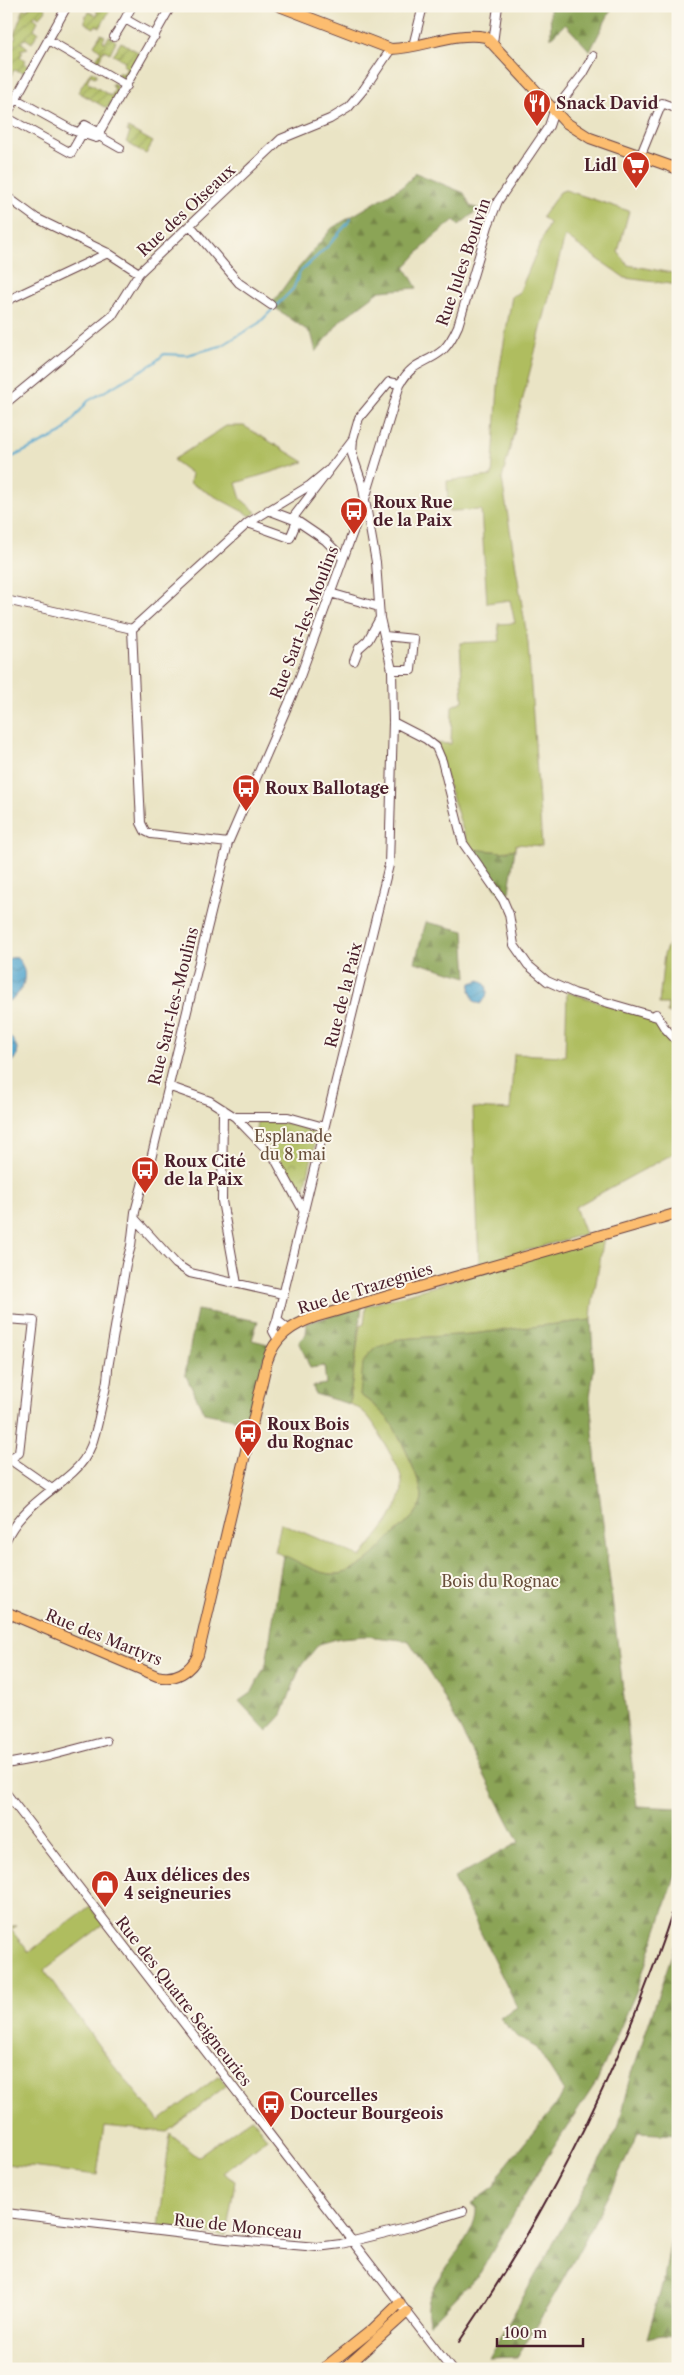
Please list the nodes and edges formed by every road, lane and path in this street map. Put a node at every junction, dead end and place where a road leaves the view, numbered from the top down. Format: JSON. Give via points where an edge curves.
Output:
{"nodes":[{"id":1,"x":67,"y":6,"type":"edge"},
{"id":2,"x":132,"y":6,"type":"edge"},
{"id":3,"x":171,"y":6,"type":"edge"},
{"id":4,"x":279,"y":6,"type":"edge"},
{"id":5,"x":423,"y":6,"type":"edge"},
{"id":6,"x":498,"y":6,"type":"edge"},
{"id":7,"x":124,"y":19,"type":"junction"},
{"id":8,"x":114,"y":36,"type":"dead end"},
{"id":9,"x":154,"y":36,"type":"junction"},
{"id":10,"x":48,"y":40,"type":"junction"},
{"id":11,"x":493,"y":43,"type":"junction"},
{"id":12,"x":413,"y":46,"type":"junction"},
{"id":13,"x":391,"y":48,"type":"junction"},
{"id":14,"x":593,"y":56,"type":"dead end"},
{"id":15,"x":126,"y":86,"type":"junction"},
{"id":16,"x":16,"y":99,"type":"junction"},
{"id":17,"x":678,"y":109,"type":"edge"},
{"id":18,"x":554,"y":111,"type":"junction"},
{"id":19,"x":6,"y":116,"type":"edge"},
{"id":20,"x":81,"y":131,"type":"junction"},
{"id":21,"x":98,"y":136,"type":"junction"},
{"id":22,"x":120,"y":148,"type":"dead end"},
{"id":23,"x":640,"y":157,"type":"junction"},
{"id":24,"x":678,"y":169,"type":"edge"},
{"id":25,"x":6,"y":196,"type":"edge"},
{"id":26,"x":190,"y":225,"type":"junction"},
{"id":27,"x":108,"y":252,"type":"junction"},
{"id":28,"x":139,"y":273,"type":"junction"},
{"id":29,"x":6,"y":301,"type":"edge"},
{"id":30,"x":271,"y":305,"type":"dead end"},
{"id":31,"x":400,"y":384,"type":"junction"},
{"id":32,"x":6,"y":403,"type":"edge"},
{"id":33,"x":353,"y":439,"type":"junction"},
{"id":34,"x":327,"y":471,"type":"junction"},
{"id":35,"x":365,"y":499,"type":"junction"},
{"id":36,"x":268,"y":510,"type":"junction"},
{"id":37,"x":295,"y":520,"type":"junction"},
{"id":38,"x":248,"y":523,"type":"junction"},
{"id":39,"x":343,"y":558,"type":"junction"},
{"id":40,"x":330,"y":593,"type":"junction"},
{"id":41,"x":6,"y":600,"type":"edge"},
{"id":42,"x":379,"y":607,"type":"junction"},
{"id":43,"x":380,"y":618,"type":"junction"},
{"id":44,"x":132,"y":629,"type":"junction"},
{"id":45,"x":385,"y":636,"type":"junction"},
{"id":46,"x":354,"y":661,"type":"dead end"},
{"id":47,"x":392,"y":670,"type":"junction"},
{"id":48,"x":393,"y":722,"type":"junction"},
{"id":49,"x":228,"y":843,"type":"junction"},
{"id":50,"x":678,"y":1042,"type":"edge"},
{"id":51,"x":168,"y":1086,"type":"junction"},
{"id":52,"x":223,"y":1109,"type":"junction"},
{"id":53,"x":236,"y":1117,"type":"junction"},
{"id":54,"x":324,"y":1126,"type":"junction"},
{"id":55,"x":303,"y":1210,"type":"junction"},
{"id":56,"x":678,"y":1213,"type":"edge"},
{"id":57,"x":135,"y":1219,"type":"junction"},
{"id":58,"x":237,"y":1284,"type":"junction"},
{"id":59,"x":283,"y":1294,"type":"junction"},
{"id":60,"x":6,"y":1318,"type":"edge"},
{"id":61,"x":277,"y":1320,"type":"junction"},
{"id":62,"x":288,"y":1329,"type":"junction"},
{"id":63,"x":278,"y":1340,"type":"junction"},
{"id":64,"x":8,"y":1460,"type":"edge"},
{"id":65,"x":52,"y":1489,"type":"junction"},
{"id":66,"x":6,"y":1540,"type":"edge"},
{"id":67,"x":6,"y":1612,"type":"edge"},
{"id":68,"x":190,"y":1667,"type":"joint"},
{"id":69,"x":106,"y":1741,"type":"dead end"},
{"id":70,"x":6,"y":1764,"type":"edge"},
{"id":71,"x":6,"y":1793,"type":"edge"},
{"id":72,"x":463,"y":2211,"type":"dead end"},
{"id":73,"x":6,"y":2212,"type":"edge"},
{"id":74,"x":352,"y":2241,"type":"junction"},
{"id":75,"x":400,"y":2303,"type":"junction"},
{"id":76,"x":407,"y":2312,"type":"junction"},
{"id":77,"x":323,"y":2369,"type":"edge"},
{"id":78,"x":344,"y":2369,"type":"edge"},
{"id":79,"x":451,"y":2369,"type":"edge"}],
"edges":[{"from":1,"to":10,"type":"street"},
{"from":2,"to":7,"type":"street"},
{"from":3,"to":9,"type":"street"},
{"from":4,"to":13,"type":"main road"},
{"from":5,"to":12,"type":"street"},
{"from":6,"to":11,"type":"street"},
{"from":7,"to":8,"type":"street"},
{"from":7,"to":9,"type":"street"},
{"from":9,"to":15,"type":"street"},
{"from":10,"to":15,"type":"street"},
{"from":10,"to":16,"type":"street"},
{"from":11,"to":12,"type":"main road","via":[[486,37],[470,34]]},
{"from":11,"to":18,"type":"main road"},
{"from":12,"to":13,"type":"main road"},
{"from":13,"to":26,"type":"street","name":"Rue des Oiseaux","via":[[348,108],[281,139]]},
{"from":14,"to":18,"type":"street","name":"Rue Jules Boulvin"},
{"from":15,"to":21,"type":"street"},
{"from":16,"to":19,"type":"street"},
{"from":16,"to":20,"type":"street","via":[[72,130]]},
{"from":17,"to":23,"type":"street","via":[[662,103]]},
{"from":18,"to":23,"type":"main road","via":[[590,138]]},
{"from":18,"to":31,"type":"street","name":"Rue Jules Boulvin","via":[[549,126],[498,201],[452,338],[443,349],[408,371]]},
{"from":19,"to":20,"type":"street","via":[[71,154]]},
{"from":20,"to":21,"type":"street","via":[[85,125]]},
{"from":21,"to":22,"type":"street"},
{"from":23,"to":24,"type":"main road"},
{"from":25,"to":27,"type":"street","via":[[36,218]]},
{"from":26,"to":28,"type":"street","name":"Rue des Oiseaux"},
{"from":26,"to":30,"type":"street","via":[[238,283]]},
{"from":27,"to":28,"type":"street"},
{"from":27,"to":29,"type":"street"},
{"from":28,"to":32,"type":"street","name":"Rue des Oiseaux","via":[[112,316]]},
{"from":31,"to":33,"type":"street","via":[[389,382],[374,398],[359,418]]},
{"from":31,"to":35,"type":"street","name":"Rue Jules Boulvin"},
{"from":33,"to":34,"type":"street"},
{"from":33,"to":35,"type":"street","name":"Rue de la Paix","via":[[352,454]]},
{"from":34,"to":36,"type":"street"},
{"from":34,"to":37,"type":"street"},
{"from":35,"to":39,"type":"street","name":"Rue Sart-les-Moulins"},
{"from":35,"to":42,"type":"street","name":"Rue de la Paix","via":[[376,562]]},
{"from":36,"to":37,"type":"street"},
{"from":36,"to":38,"type":"street"},
{"from":37,"to":38,"type":"street","via":[[290,538]]},
{"from":37,"to":39,"type":"street","via":[[325,540]]},
{"from":38,"to":44,"type":"street"},
{"from":39,"to":40,"type":"street","name":"Rue Sart-les-Moulins"},
{"from":40,"to":42,"type":"street"},
{"from":40,"to":49,"type":"street","name":"Rue Sart-les-Moulins","via":[[298,682]]},
{"from":41,"to":44,"type":"street"},
{"from":42,"to":43,"type":"street","name":"Rue de la Paix"},
{"from":43,"to":45,"type":"street","name":"Rue de la Paix"},
{"from":43,"to":46,"type":"street"},
{"from":44,"to":49,"type":"street","via":[[141,823],[151,834]]},
{"from":45,"to":47,"type":"street","name":"Rue de la Paix"},
{"from":45,"to":47,"type":"street","via":[[414,639],[411,670]]},
{"from":47,"to":48,"type":"street","name":"Rue de la Paix"},
{"from":48,"to":50,"type":"street","via":[[436,747],[463,843],[504,900],[514,945],[528,965],[540,977],[558,986],[656,1015]]},
{"from":48,"to":54,"type":"street","name":"Rue de la Paix","via":[[389,865]]},
{"from":49,"to":51,"type":"street","name":"Rue Sart-les-Moulins"},
{"from":51,"to":52,"type":"street"},
{"from":51,"to":57,"type":"street","name":"Rue Sart-les-Moulins"},
{"from":52,"to":53,"type":"street"},
{"from":52,"to":58,"type":"street","via":[[222,1201]]},
{"from":53,"to":54,"type":"street","via":[[288,1117]]},
{"from":53,"to":55,"type":"street","via":[[274,1157]]},
{"from":54,"to":55,"type":"street","name":"Rue de la Paix"},
{"from":55,"to":59,"type":"street","name":"Rue de la Paix"},
{"from":56,"to":62,"type":"main road","name":"Rue de Trazegnies","via":[[321,1315]]},
{"from":57,"to":58,"type":"street","via":[[176,1264],[190,1274]]},
{"from":57,"to":65,"type":"street","name":"Rue Sart-les-Moulins","via":[[95,1440],[78,1467]]},
{"from":58,"to":59,"type":"street"},
{"from":59,"to":61,"type":"street","name":"Rue de la Paix"},
{"from":60,"to":64,"type":"street","via":[[34,1321],[18,1453]]},
{"from":61,"to":62,"type":"street"},
{"from":61,"to":63,"type":"street","name":"Rue de la Paix","via":[[273,1331]]},
{"from":62,"to":63,"type":"main road","name":"Rue de Trazegnies"},
{"from":63,"to":68,"type":"main road","name":"Rue de Trazegnies","via":[[267,1361],[199,1652]]},
{"from":64,"to":65,"type":"street"},
{"from":65,"to":66,"type":"street","name":"Rue Sart-les-Moulins","via":[[26,1510]]},
{"from":67,"to":68,"type":"main road","name":"Rue des Martyrs","via":[[157,1676],[175,1676]]},
{"from":69,"to":70,"type":"street"},
{"from":71,"to":74,"type":"street","name":"Rue des Quatre Seigneuries"},
{"from":72,"to":74,"type":"street","name":"Rue de Monceau","via":[[433,2222]]},
{"from":73,"to":74,"type":"street","name":"Rue de Monceau","via":[[303,2247]]},
{"from":74,"to":75,"type":"street","name":"Rue des Quatre Seigneuries"},
{"from":75,"to":76,"type":"street","name":"Rue des Quatre Seigneuries"},
{"from":75,"to":77,"type":"main road"},
{"from":76,"to":78,"type":"main road"},
{"from":76,"to":79,"type":"street","name":"Rue des Quatre Seigneuries"}]}
